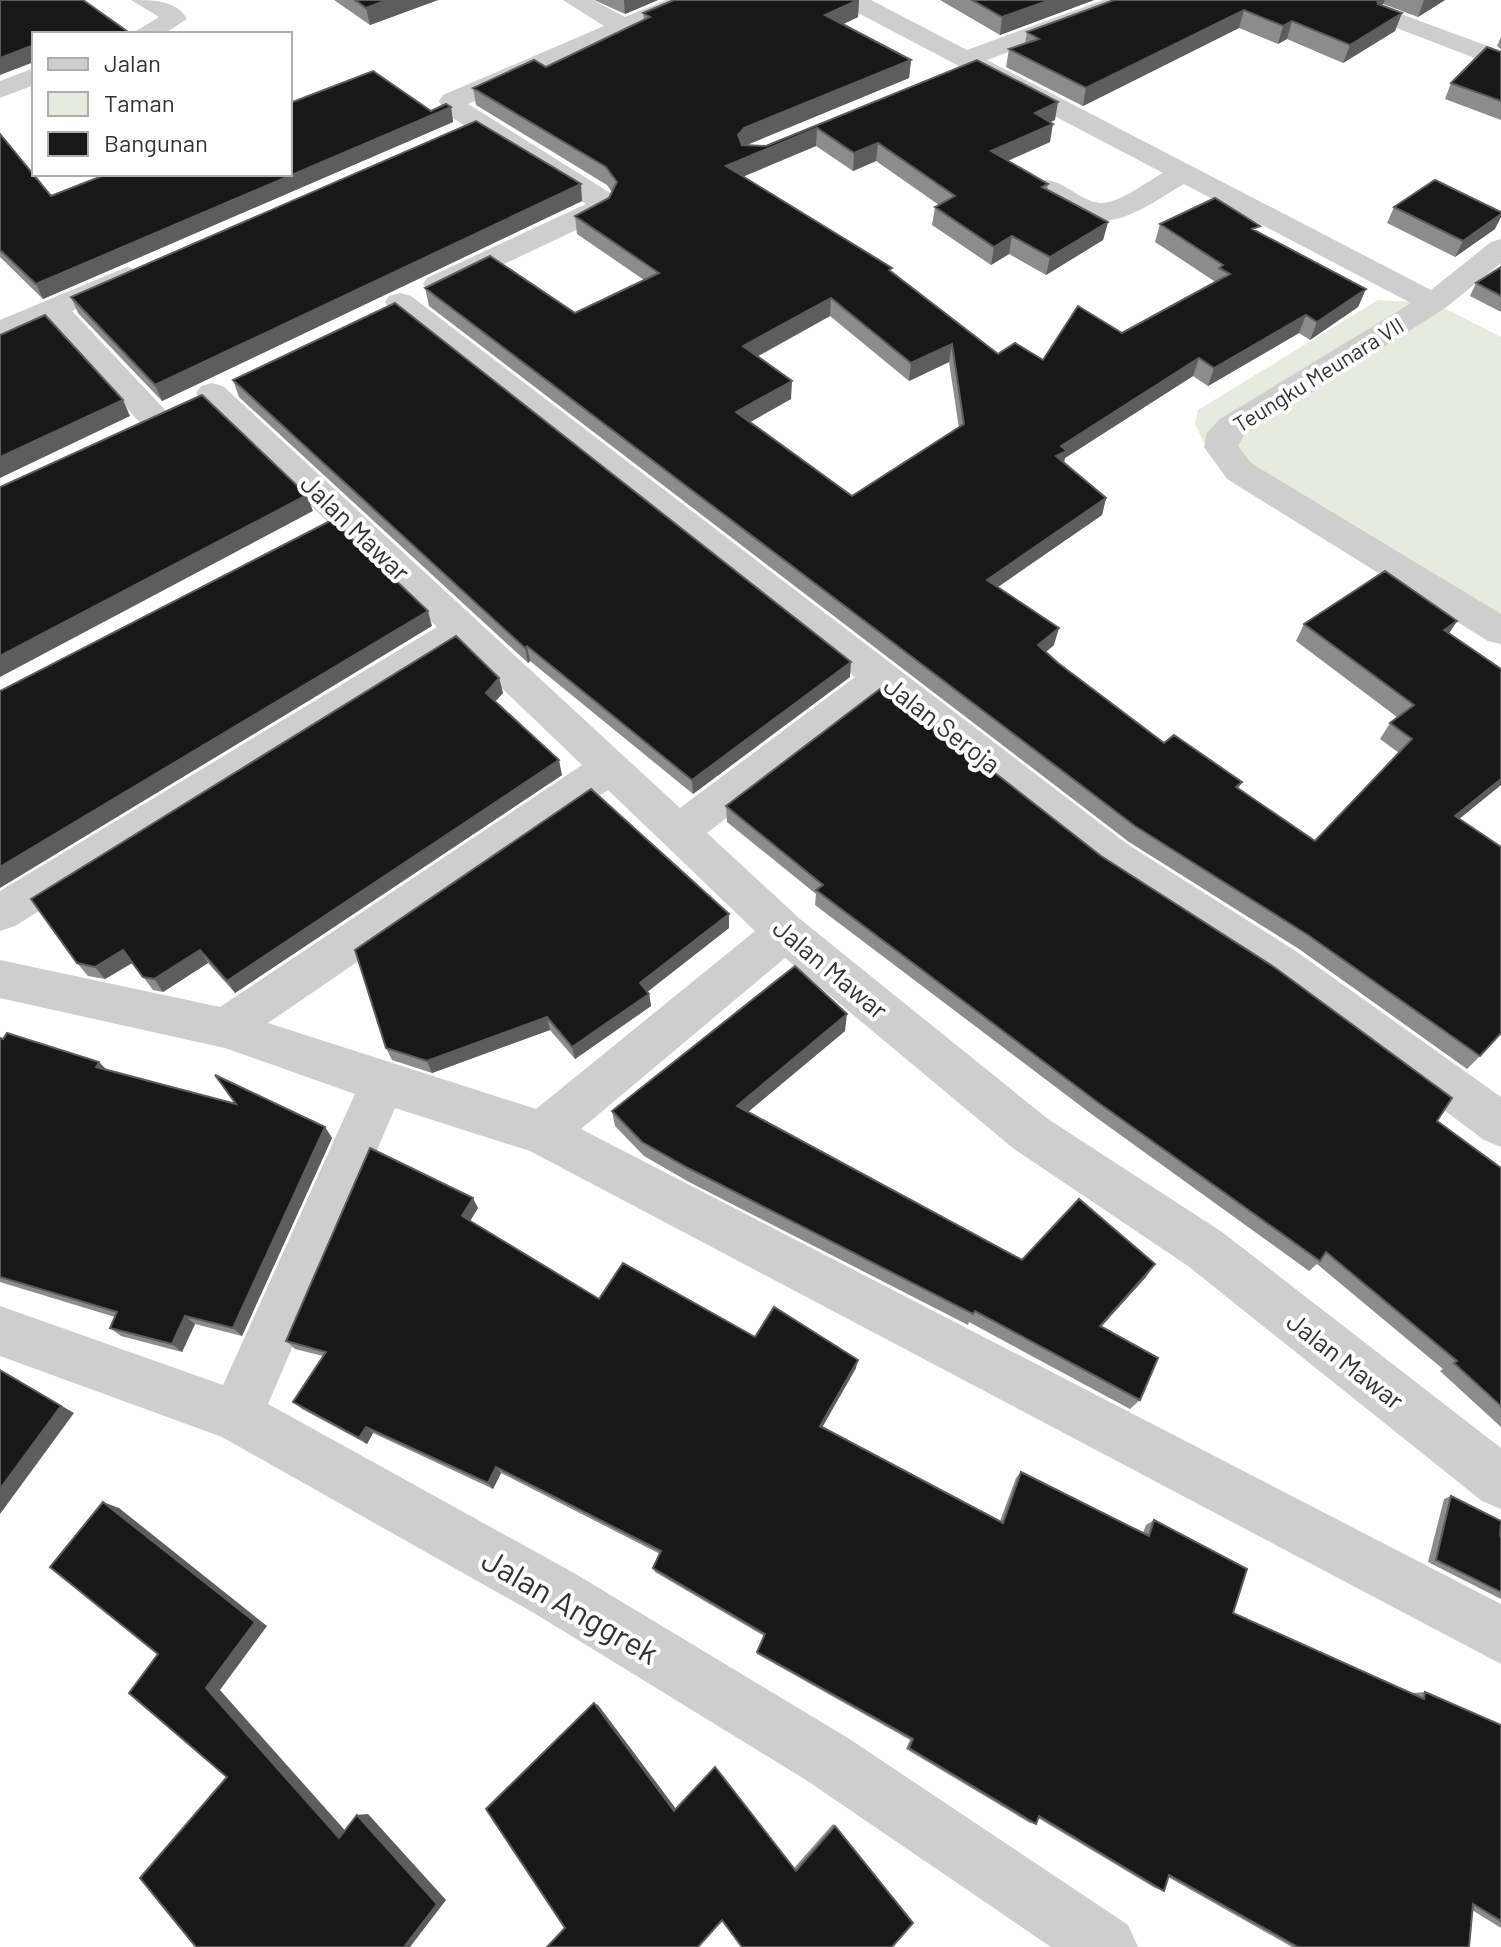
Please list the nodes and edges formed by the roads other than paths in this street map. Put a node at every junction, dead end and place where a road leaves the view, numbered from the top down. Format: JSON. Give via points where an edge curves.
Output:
{"nodes":[{"id":1,"x":143,"y":0,"type":"edge"},
{"id":2,"x":575,"y":0,"type":"edge"},
{"id":3,"x":687,"y":0,"type":"edge"},
{"id":4,"x":852,"y":0,"type":"edge"},
{"id":5,"x":1126,"y":0,"type":"edge"},
{"id":6,"x":1382,"y":14,"type":"edge"},
{"id":7,"x":624,"y":27,"type":"junction"},
{"id":8,"x":148,"y":32,"type":"edge"},
{"id":9,"x":1501,"y":60,"type":"edge"},
{"id":10,"x":961,"y":66,"type":"junction"},
{"id":11,"x":32,"y":77,"type":"edge"},
{"id":12,"x":0,"y":90,"type":"edge"},
{"id":13,"x":1182,"y":174,"type":"junction"},
{"id":14,"x":1046,"y":187,"type":"edge"},
{"id":15,"x":1501,"y":248,"type":"edge"},
{"id":16,"x":153,"y":265,"type":"edge"},
{"id":17,"x":1433,"y":303,"type":"junction"},
{"id":18,"x":22,"y":316,"type":"edge"},
{"id":19,"x":462,"y":629,"type":"junction"},
{"id":20,"x":1501,"y":631,"type":"edge"},
{"id":21,"x":882,"y":677,"type":"junction"},
{"id":22,"x":609,"y":768,"type":"junction"},
{"id":23,"x":678,"y":832,"type":"junction"},
{"id":24,"x":0,"y":913,"type":"edge"},
{"id":25,"x":785,"y":932,"type":"junction"},
{"id":26,"x":0,"y":979,"type":"edge"},
{"id":27,"x":225,"y":1028,"type":"junction"},
{"id":28,"x":383,"y":1083,"type":"junction"},
{"id":29,"x":1501,"y":1125,"type":"edge"},
{"id":30,"x":542,"y":1133,"type":"junction"},
{"id":31,"x":9,"y":1345,"type":"edge"},
{"id":32,"x":236,"y":1416,"type":"junction"},
{"id":33,"x":1501,"y":1482,"type":"edge"},
{"id":34,"x":1501,"y":1635,"type":"edge"},
{"id":35,"x":1106,"y":1947,"type":"edge"}],
"edges":[{"from":1,"to":8,"type":"street","via":[[175,19]]},
{"from":2,"to":7,"type":"street"},
{"from":3,"to":7,"type":"street"},
{"from":4,"to":10,"type":"street"},
{"from":5,"to":10,"type":"street"},
{"from":6,"to":9,"type":"street"},
{"from":7,"to":21,"type":"street","name":"Jalan Seroja","via":[[452,101],[467,129],[602,200],[598,209],[386,308]]},
{"from":10,"to":13,"type":"street"},
{"from":11,"to":12,"type":"street"},
{"from":13,"to":14,"type":"street","via":[[1116,210],[1092,212]]},
{"from":13,"to":17,"type":"street"},
{"from":15,"to":17,"type":"street","name":"Teungku Meunara VII"},
{"from":16,"to":18,"type":"street"},
{"from":17,"to":20,"type":"street","name":"Teungku Meunara VII","via":[[1232,427],[1224,433],[1221,447],[1239,471]]},
{"from":18,"to":19,"type":"street","name":"Jalan Mawar","via":[[142,427],[225,386],[330,522]]},
{"from":19,"to":22,"type":"street","name":"Jalan Mawar"},
{"from":19,"to":24,"type":"street"},
{"from":21,"to":23,"type":"street"},
{"from":21,"to":29,"type":"street","name":"Jalan Seroja","via":[[1112,856],[1282,965]]},
{"from":22,"to":23,"type":"street","name":"Jalan Mawar"},
{"from":22,"to":27,"type":"street"},
{"from":23,"to":25,"type":"street","name":"Jalan Mawar"},
{"from":25,"to":30,"type":"street"},
{"from":25,"to":33,"type":"street","name":"Jalan Mawar","via":[[1031,1134],[1205,1249]]},
{"from":26,"to":27,"type":"street"},
{"from":27,"to":28,"type":"street"},
{"from":28,"to":30,"type":"street"},
{"from":28,"to":32,"type":"street"},
{"from":30,"to":34,"type":"street"},
{"from":31,"to":32,"type":"street","name":"Jalan Anggrek"},
{"from":32,"to":35,"type":"street","name":"Jalan Anggrek","via":[[554,1593],[827,1759]]}]}
